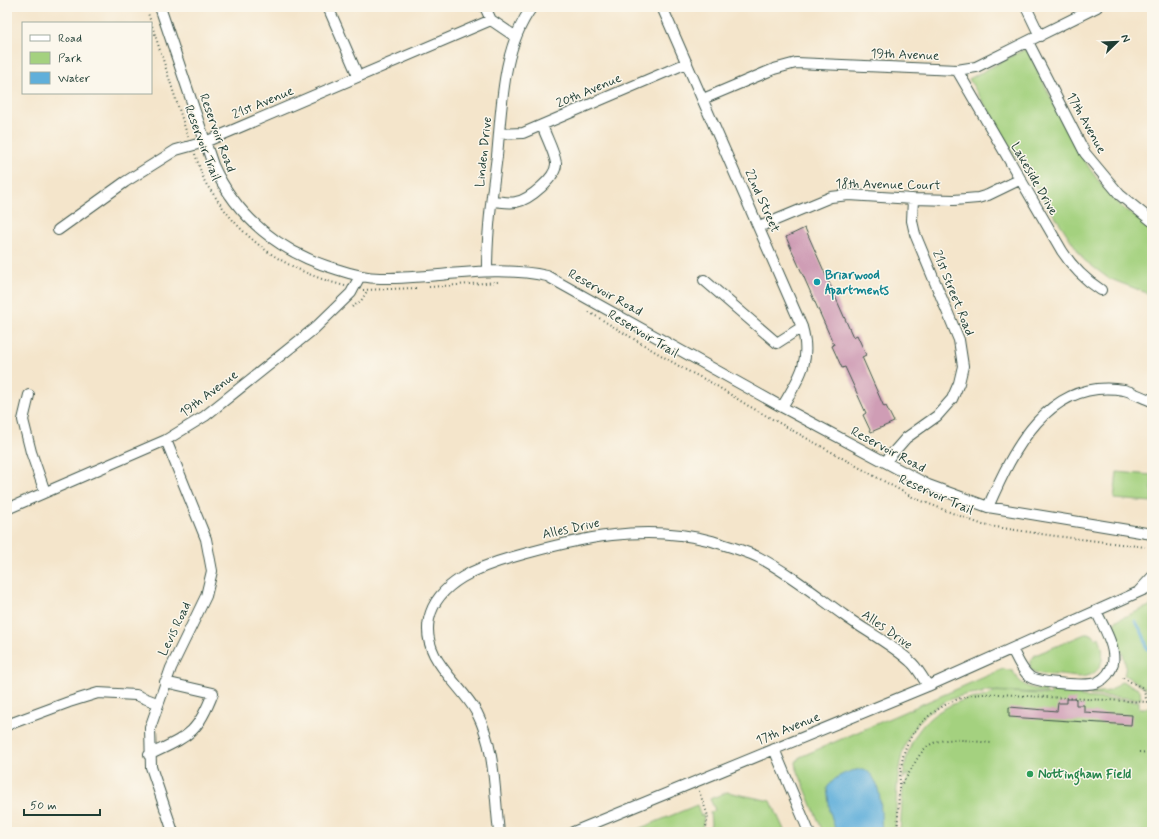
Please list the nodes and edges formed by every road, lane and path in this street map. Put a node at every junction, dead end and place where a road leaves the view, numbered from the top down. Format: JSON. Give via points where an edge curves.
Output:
{"nodes":[{"id":1,"x":146,"y":7,"type":"edge"},
{"id":2,"x":160,"y":7,"type":"edge"},
{"id":3,"x":328,"y":7,"type":"edge"},
{"id":4,"x":485,"y":7,"type":"edge"},
{"id":5,"x":532,"y":7,"type":"edge"},
{"id":6,"x":662,"y":7,"type":"edge"},
{"id":7,"x":1026,"y":7,"type":"edge"},
{"id":8,"x":1097,"y":7,"type":"edge"},
{"id":9,"x":491,"y":20,"type":"junction"},
{"id":10,"x":151,"y":22,"type":"edge"},
{"id":11,"x":152,"y":25,"type":"edge"},
{"id":12,"x":1040,"y":36,"type":"junction"},
{"id":13,"x":516,"y":37,"type":"junction"},
{"id":14,"x":1028,"y":42,"type":"junction"},
{"id":15,"x":687,"y":63,"type":"junction"},
{"id":16,"x":957,"y":70,"type":"junction"},
{"id":17,"x":358,"y":76,"type":"junction"},
{"id":18,"x":703,"y":99,"type":"junction"},
{"id":19,"x":542,"y":125,"type":"junction"},
{"id":20,"x":499,"y":134,"type":"junction"},
{"id":21,"x":205,"y":142,"type":"junction"},
{"id":22,"x":191,"y":145,"type":"junction"},
{"id":23,"x":1019,"y":180,"type":"junction"},
{"id":24,"x":913,"y":199,"type":"junction"},
{"id":25,"x":492,"y":200,"type":"junction"},
{"id":26,"x":1152,"y":221,"type":"edge"},
{"id":27,"x":759,"y":227,"type":"junction"},
{"id":28,"x":58,"y":230,"type":"dead end"},
{"id":29,"x":487,"y":270,"type":"junction"},
{"id":30,"x":360,"y":276,"type":"junction"},
{"id":31,"x":704,"y":280,"type":"dead end"},
{"id":32,"x":504,"y":282,"type":"dead end"},
{"id":33,"x":428,"y":287,"type":"dead end"},
{"id":34,"x":354,"y":288,"type":"junction"},
{"id":35,"x":420,"y":288,"type":"dead end"},
{"id":36,"x":1100,"y":290,"type":"dead end"},
{"id":37,"x":367,"y":292,"type":"junction"},
{"id":38,"x":350,"y":308,"type":"dead end"},
{"id":39,"x":582,"y":308,"type":"dead end"},
{"id":40,"x":802,"y":327,"type":"junction"},
{"id":41,"x":29,"y":395,"type":"dead end"},
{"id":42,"x":1152,"y":401,"type":"edge"},
{"id":43,"x":782,"y":407,"type":"junction"},
{"id":44,"x":166,"y":440,"type":"junction"},
{"id":45,"x":885,"y":462,"type":"junction"},
{"id":46,"x":45,"y":492,"type":"junction"},
{"id":47,"x":988,"y":507,"type":"junction"},
{"id":48,"x":7,"y":509,"type":"edge"},
{"id":49,"x":1151,"y":535,"type":"edge"},
{"id":50,"x":1145,"y":547,"type":"dead end"},
{"id":51,"x":1152,"y":577,"type":"edge"},
{"id":52,"x":1152,"y":586,"type":"edge"},
{"id":53,"x":1152,"y":592,"type":"edge"},
{"id":54,"x":1136,"y":594,"type":"junction"},
{"id":55,"x":1096,"y":611,"type":"junction"},
{"id":56,"x":1012,"y":649,"type":"junction"},
{"id":57,"x":1123,"y":678,"type":"dead end"},
{"id":58,"x":165,"y":682,"type":"junction"},
{"id":59,"x":928,"y":686,"type":"junction"},
{"id":60,"x":1147,"y":702,"type":"junction"},
{"id":61,"x":1152,"y":702,"type":"edge"},
{"id":62,"x":157,"y":703,"type":"junction"},
{"id":63,"x":7,"y":725,"type":"edge"},
{"id":64,"x":992,"y":743,"type":"dead end"},
{"id":65,"x":774,"y":749,"type":"junction"},
{"id":66,"x":1139,"y":752,"type":"dead end"},
{"id":67,"x":1152,"y":753,"type":"edge"},
{"id":68,"x":149,"y":755,"type":"junction"},
{"id":69,"x":696,"y":783,"type":"junction"},
{"id":70,"x":901,"y":784,"type":"junction"},
{"id":71,"x":173,"y":832,"type":"edge"},
{"id":72,"x":499,"y":832,"type":"edge"},
{"id":73,"x":573,"y":832,"type":"edge"},
{"id":74,"x":705,"y":832,"type":"edge"},
{"id":75,"x":809,"y":832,"type":"edge"},
{"id":76,"x":897,"y":832,"type":"edge"}],
"edges":[{"from":1,"to":10,"type":"path","name":"Reservoir Trail"},
{"from":2,"to":21,"type":"street","name":"Reservoir Road"},
{"from":3,"to":17,"type":"street"},
{"from":4,"to":9,"type":"street"},
{"from":5,"to":13,"type":"street"},
{"from":6,"to":15,"type":"street","name":"22nd Street"},
{"from":7,"to":12,"type":"street"},
{"from":8,"to":12,"type":"street","name":"19th Avenue"},
{"from":9,"to":13,"type":"street"},
{"from":9,"to":17,"type":"street","name":"21st Avenue"},
{"from":11,"to":22,"type":"path","name":"Reservoir Trail"},
{"from":12,"to":14,"type":"street","name":"19th Avenue"},
{"from":13,"to":20,"type":"street","name":"Linden Drive","via":[[507,68]]},
{"from":14,"to":16,"type":"street","name":"19th Avenue","via":[[976,67]]},
{"from":14,"to":26,"type":"street","name":"17th Avenue","via":[[1085,153],[1120,195]]},
{"from":15,"to":18,"type":"street","name":"22nd Street"},
{"from":15,"to":19,"type":"street","name":"20th Avenue"},
{"from":16,"to":18,"type":"street","name":"19th Avenue","via":[[796,63],[774,69]]},
{"from":16,"to":23,"type":"street","name":"Lakeside Drive"},
{"from":17,"to":21,"type":"street","name":"21st Avenue"},
{"from":18,"to":27,"type":"street","name":"22nd Street"},
{"from":19,"to":20,"type":"street","name":"20th Avenue","via":[[523,133]]},
{"from":19,"to":25,"type":"street","via":[[556,163],[554,172],[544,184],[523,200],[514,203]]},
{"from":20,"to":25,"type":"street","name":"Linden Drive"},
{"from":21,"to":22,"type":"street","name":"21st Avenue"},
{"from":21,"to":30,"type":"street","name":"Reservoir Road","via":[[220,181],[241,212],[257,227],[273,240],[315,263]]},
{"from":22,"to":28,"type":"street","name":"21st Avenue","via":[[176,150],[125,182]]},
{"from":22,"to":34,"type":"path","name":"Reservoir Trail","via":[[205,181],[228,215],[252,241],[285,264],[318,279]]},
{"from":23,"to":24,"type":"street","name":"18th Avenue Court","via":[[978,198]]},
{"from":23,"to":36,"type":"street","name":"Lakeside Drive","via":[[1072,267]]},
{"from":24,"to":27,"type":"street","name":"18th Avenue Court","via":[[849,195],[831,197]]},
{"from":24,"to":45,"type":"street","name":"21st Street Road","via":[[912,221],[915,234],[959,340],[963,366],[952,399],[937,416],[906,438]]},
{"from":25,"to":29,"type":"street","name":"Linden Drive"},
{"from":27,"to":40,"type":"street","name":"22nd Street"},
{"from":29,"to":30,"type":"street","name":"Reservoir Road","via":[[381,278]]},
{"from":29,"to":43,"type":"street","name":"Reservoir Road","via":[[531,272],[547,276]]},
{"from":30,"to":34,"type":"street","name":"19th Avenue"},
{"from":31,"to":40,"type":"street","via":[[777,343]]},
{"from":32,"to":33,"type":"path"},
{"from":34,"to":37,"type":"path","name":"Reservoir Trail"},
{"from":34,"to":44,"type":"street","name":"19th Avenue","via":[[315,328],[205,416]]},
{"from":35,"to":37,"type":"path","name":"Reservoir Trail"},
{"from":37,"to":38,"type":"path","via":[[361,301]]},
{"from":39,"to":50,"type":"path","name":"Reservoir Trail","via":[[684,369],[914,498],[983,524]]},
{"from":40,"to":43,"type":"street","name":"22nd Street","via":[[806,341],[806,360]]},
{"from":41,"to":46,"type":"street","via":[[23,420]]},
{"from":42,"to":47,"type":"street","via":[[1124,390],[1106,389],[1086,391],[1051,407],[1030,429]]},
{"from":43,"to":45,"type":"street","name":"Reservoir Road"},
{"from":44,"to":46,"type":"street","name":"19th Avenue"},
{"from":44,"to":58,"type":"street","name":"Levis Road","via":[[206,539],[212,571],[206,596]]},
{"from":45,"to":47,"type":"street","name":"Reservoir Road","via":[[928,485]]},
{"from":46,"to":48,"type":"street","name":"19th Avenue"},
{"from":47,"to":49,"type":"street","name":"Reservoir Road"},
{"from":51,"to":54,"type":"street"},
{"from":52,"to":54,"type":"street","name":"17th Avenue"},
{"from":53,"to":54,"type":"street"},
{"from":54,"to":55,"type":"street","name":"17th Avenue"},
{"from":55,"to":56,"type":"street","name":"17th Avenue"},
{"from":55,"to":56,"type":"street","via":[[1114,654],[1110,672],[1098,682],[1089,684],[1039,681],[1030,678]]},
{"from":56,"to":59,"type":"street","name":"17th Avenue"},
{"from":57,"to":60,"type":"path","via":[[1144,688]]},
{"from":58,"to":62,"type":"street","name":"Levis Road"},
{"from":58,"to":68,"type":"street","via":[[213,693],[206,713],[195,730]]},
{"from":59,"to":65,"type":"street","name":"17th Avenue"},
{"from":59,"to":72,"type":"street","name":"Alles Drive","via":[[913,664],[885,642],[800,584],[738,548],[691,536],[639,532],[597,536],[497,561],[472,572],[449,587],[437,600],[428,631],[431,648],[438,663],[476,712],[484,728],[491,753]]},
{"from":60,"to":61,"type":"path"},
{"from":60,"to":70,"type":"path","via":[[991,695],[965,697],[938,709],[917,727],[906,748]]},
{"from":62,"to":63,"type":"street","via":[[136,695],[98,693]]},
{"from":62,"to":68,"type":"street","name":"Levis Road","via":[[150,728]]},
{"from":64,"to":70,"type":"path","via":[[944,740],[936,742],[922,750]]},
{"from":65,"to":69,"type":"street","name":"17th Avenue"},
{"from":65,"to":75,"type":"street"},
{"from":66,"to":67,"type":"path"},
{"from":68,"to":71,"type":"street","name":"Levis Road","via":[[154,779]]},
{"from":69,"to":73,"type":"street","name":"17th Avenue"},
{"from":69,"to":74,"type":"path","via":[[707,809],[708,821]]},
{"from":70,"to":76,"type":"path"}]}
